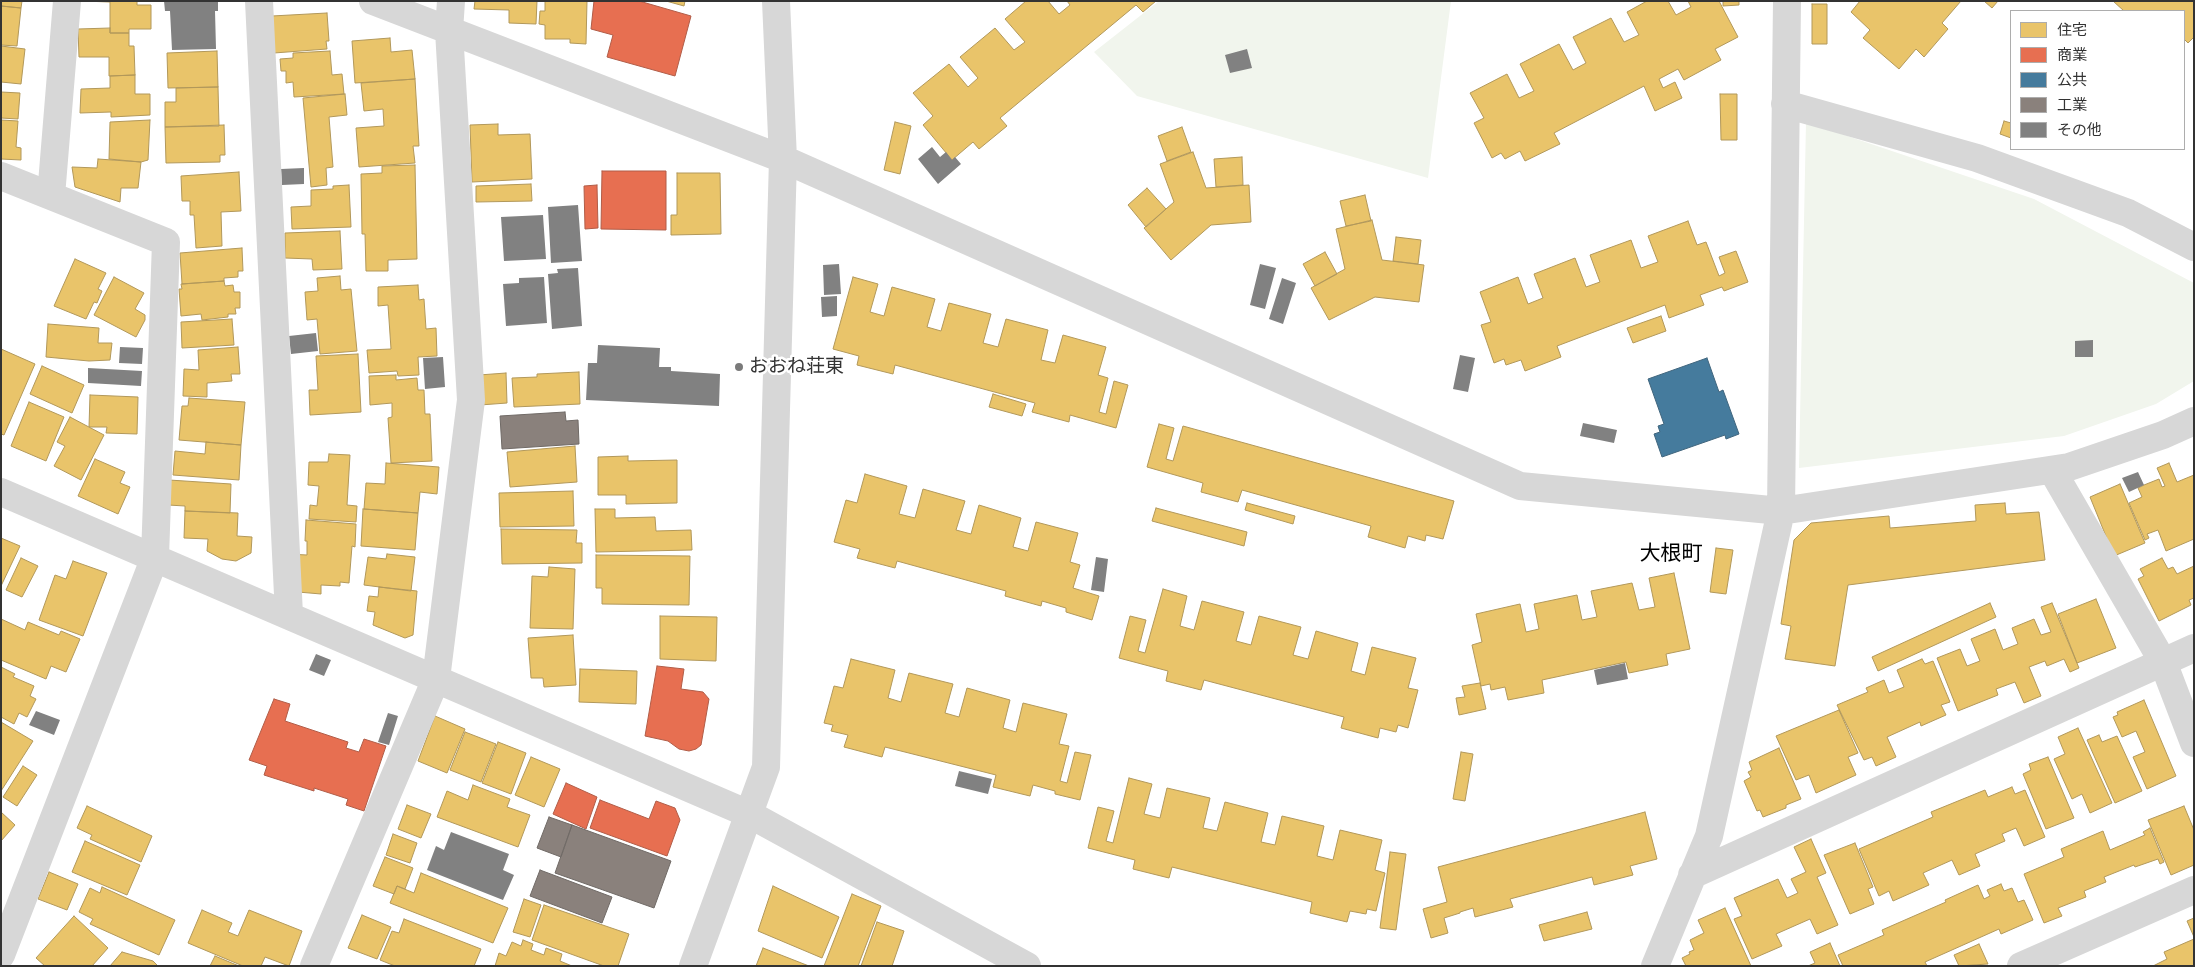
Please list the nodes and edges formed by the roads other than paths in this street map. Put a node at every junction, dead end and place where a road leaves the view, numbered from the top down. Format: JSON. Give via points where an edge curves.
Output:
{"nodes":[{"id":1,"x":67,"y":1,"type":"edge"},
{"id":2,"x":259,"y":1,"type":"edge"},
{"id":3,"x":373,"y":1,"type":"edge"},
{"id":4,"x":451,"y":1,"type":"edge"},
{"id":5,"x":776,"y":1,"type":"edge"},
{"id":6,"x":1786,"y":1,"type":"edge"},
{"id":7,"x":449,"y":31,"type":"junction"},
{"id":8,"x":1785,"y":104,"type":"junction"},
{"id":9,"x":782,"y":160,"type":"junction"},
{"id":10,"x":1,"y":176,"type":"edge"},
{"id":11,"x":50,"y":196,"type":"junction"},
{"id":12,"x":2194,"y":248,"type":"edge"},
{"id":13,"x":2194,"y":420,"type":"edge"},
{"id":14,"x":2052,"y":470,"type":"junction"},
{"id":15,"x":1,"y":492,"type":"edge"},
{"id":16,"x":1780,"y":511,"type":"junction"},
{"id":17,"x":154,"y":557,"type":"junction"},
{"id":18,"x":289,"y":615,"type":"junction"},
{"id":19,"x":2194,"y":648,"type":"edge"},
{"id":20,"x":2163,"y":662,"type":"junction"},
{"id":21,"x":436,"y":679,"type":"junction"},
{"id":22,"x":2194,"y":743,"type":"edge"},
{"id":23,"x":749,"y":814,"type":"junction"},
{"id":24,"x":1692,"y":875,"type":"junction"},
{"id":25,"x":2194,"y":890,"type":"edge"},
{"id":26,"x":1,"y":955,"type":"edge"},
{"id":27,"x":314,"y":966,"type":"edge"},
{"id":28,"x":693,"y":966,"type":"edge"},
{"id":29,"x":1027,"y":966,"type":"edge"},
{"id":30,"x":1656,"y":966,"type":"edge"},
{"id":31,"x":2021,"y":966,"type":"edge"}],
"edges":[{"from":1,"to":11,"type":"street"},
{"from":2,"to":18,"type":"street"},
{"from":3,"to":7,"type":"street"},
{"from":4,"to":7,"type":"street"},
{"from":5,"to":9,"type":"street"},
{"from":6,"to":8,"type":"street"},
{"from":7,"to":9,"type":"street"},
{"from":7,"to":21,"type":"street","via":[[471,400]]},
{"from":8,"to":12,"type":"street","via":[[1978,158],[2128,213]]},
{"from":8,"to":16,"type":"street"},
{"from":9,"to":16,"type":"street","via":[[1520,486]]},
{"from":9,"to":23,"type":"street","via":[[766,767]]},
{"from":10,"to":11,"type":"street"},
{"from":11,"to":17,"type":"street","via":[[166,242]]},
{"from":13,"to":14,"type":"street","via":[[2162,436]]},
{"from":14,"to":16,"type":"street"},
{"from":14,"to":20,"type":"street"},
{"from":15,"to":17,"type":"street"},
{"from":16,"to":24,"type":"street","via":[[1709,836]]},
{"from":17,"to":18,"type":"street"},
{"from":17,"to":26,"type":"street"},
{"from":18,"to":21,"type":"street"},
{"from":19,"to":20,"type":"street"},
{"from":20,"to":22,"type":"street"},
{"from":20,"to":24,"type":"street"},
{"from":21,"to":23,"type":"street"},
{"from":21,"to":27,"type":"street"},
{"from":23,"to":28,"type":"street"},
{"from":23,"to":29,"type":"street"},
{"from":24,"to":30,"type":"street"},
{"from":25,"to":31,"type":"street"}]}
